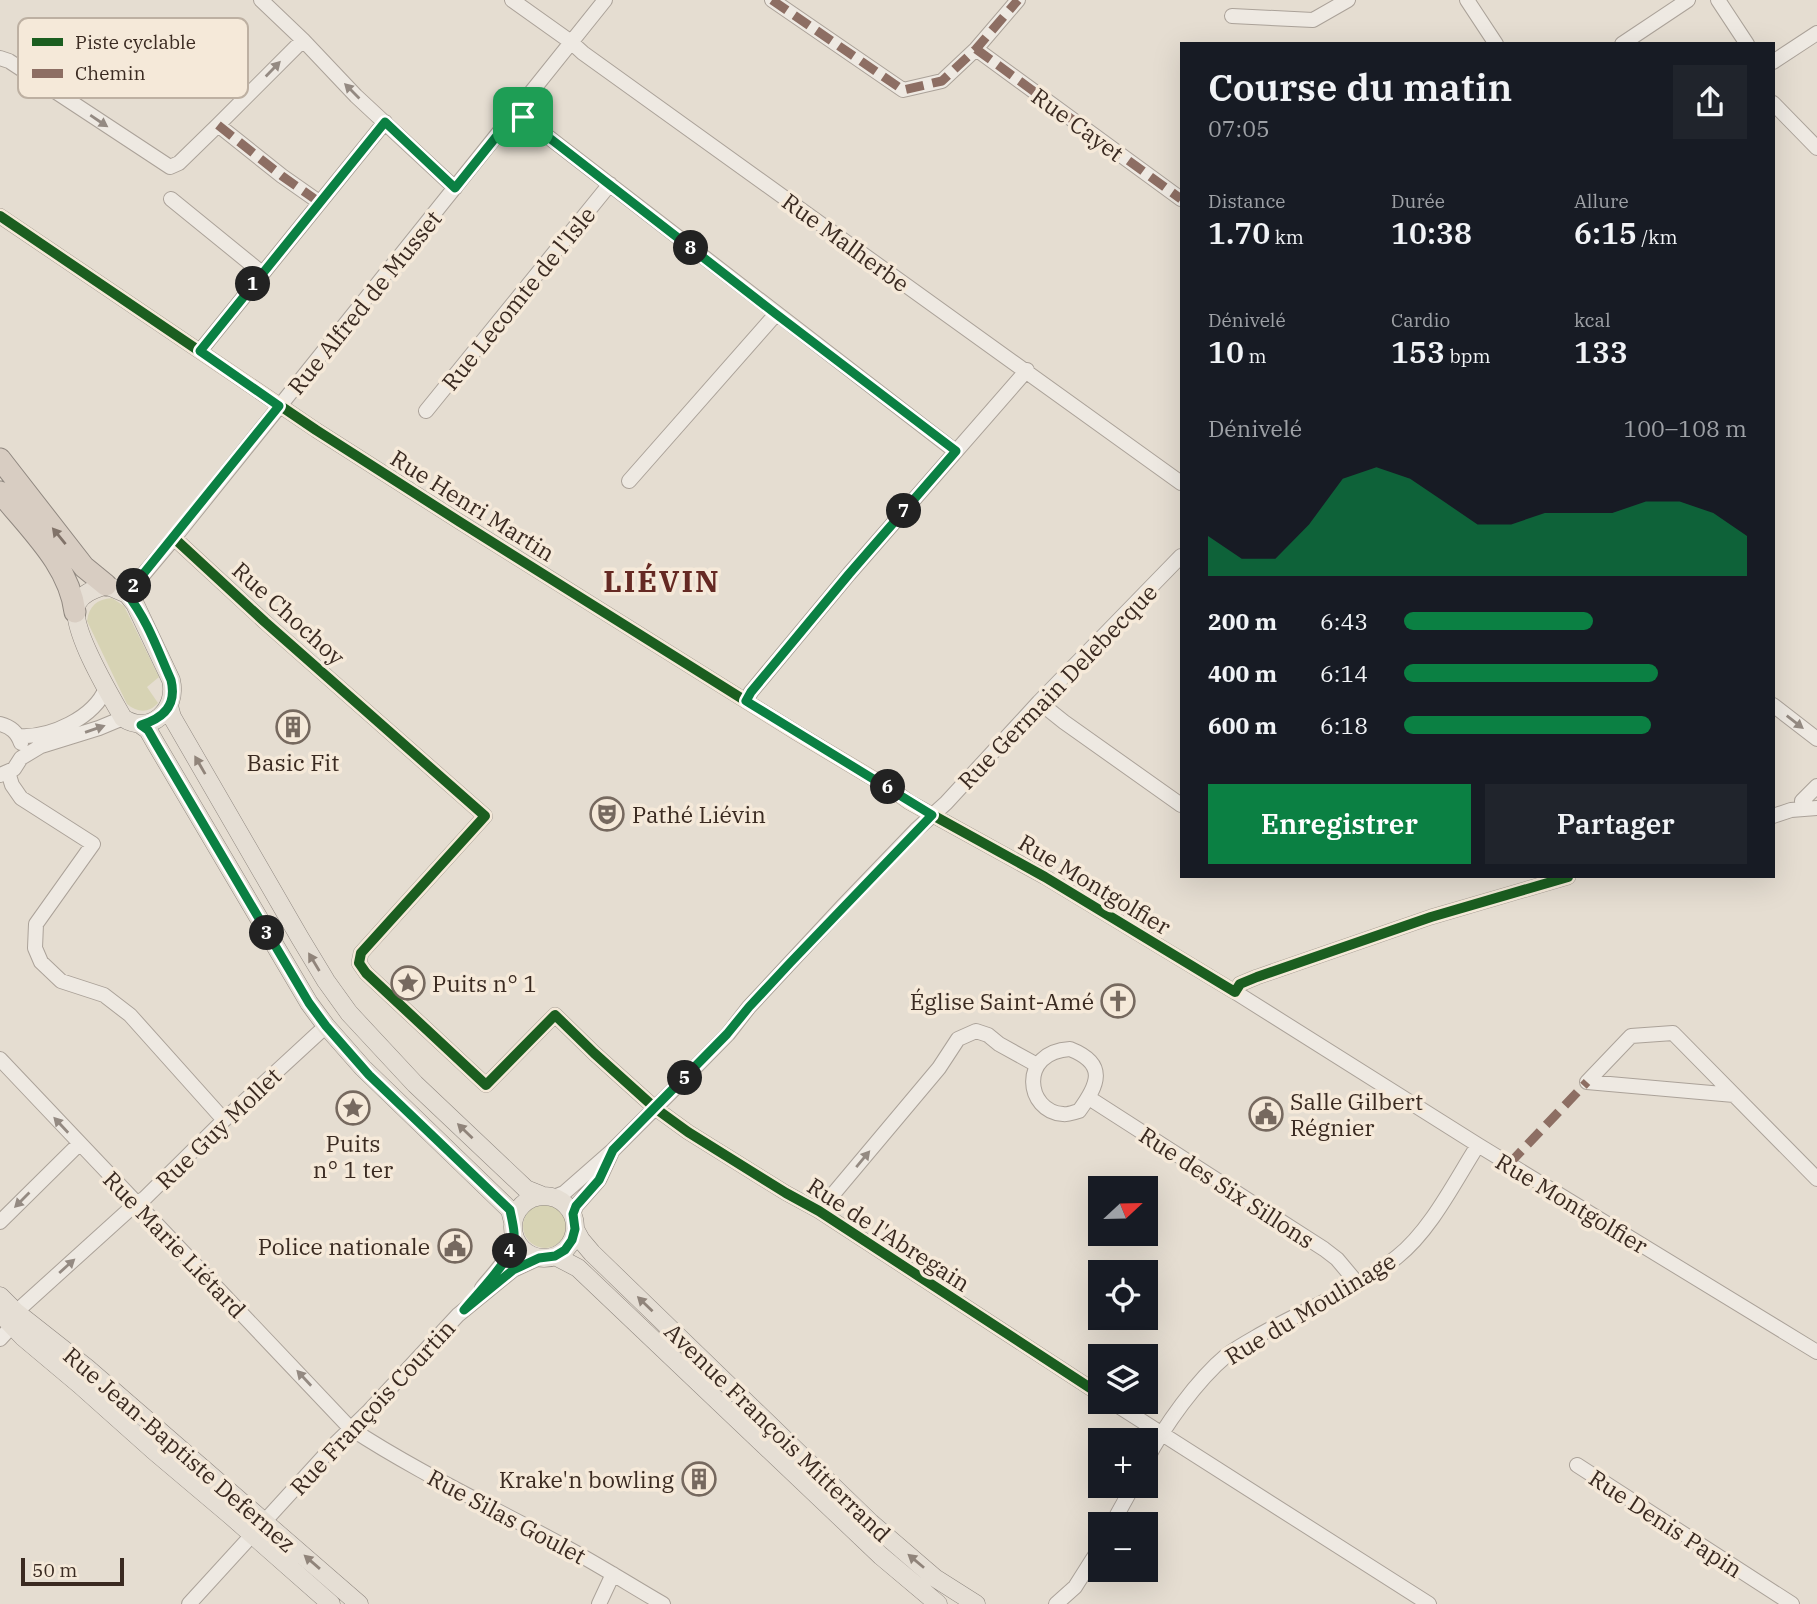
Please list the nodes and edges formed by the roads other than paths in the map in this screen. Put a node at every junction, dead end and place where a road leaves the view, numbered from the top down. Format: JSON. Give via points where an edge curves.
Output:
{"nodes":[{"id":1,"x":261,"y":0,"type":"edge"},
{"id":2,"x":512,"y":0,"type":"edge"},
{"id":3,"x":605,"y":0,"type":"edge"},
{"id":4,"x":772,"y":0,"type":"edge"},
{"id":5,"x":1018,"y":0,"type":"edge"},
{"id":6,"x":1348,"y":0,"type":"edge"},
{"id":7,"x":1467,"y":0,"type":"edge"},
{"id":8,"x":1688,"y":0,"type":"edge"},
{"id":9,"x":1718,"y":0,"type":"edge"},
{"id":10,"x":1232,"y":16,"type":"dead end"},
{"id":11,"x":1817,"y":33,"type":"edge"},
{"id":12,"x":303,"y":40,"type":"junction"},
{"id":13,"x":571,"y":42,"type":"junction"},
{"id":14,"x":1495,"y":42,"type":"edge"},
{"id":15,"x":1625,"y":42,"type":"edge"},
{"id":16,"x":1745,"y":42,"type":"edge"},
{"id":17,"x":975,"y":49,"type":"junction"},
{"id":18,"x":0,"y":58,"type":"edge"},
{"id":19,"x":1775,"y":61,"type":"edge"},
{"id":20,"x":18,"y":67,"type":"edge"},
{"id":21,"x":248,"y":95,"type":"edge"},
{"id":22,"x":65,"y":98,"type":"edge"},
{"id":23,"x":245,"y":98,"type":"edge"},
{"id":24,"x":1775,"y":105,"type":"edge"},
{"id":25,"x":516,"y":112,"type":"junction"},
{"id":26,"x":385,"y":122,"type":"junction"},
{"id":27,"x":218,"y":125,"type":"junction"},
{"id":28,"x":1817,"y":148,"type":"edge"},
{"id":29,"x":610,"y":184,"type":"junction"},
{"id":30,"x":455,"y":188,"type":"junction"},
{"id":31,"x":1180,"y":197,"type":"edge"},
{"id":32,"x":171,"y":199,"type":"dead end"},
{"id":33,"x":319,"y":202,"type":"junction"},
{"id":34,"x":0,"y":216,"type":"edge"},
{"id":35,"x":262,"y":273,"type":"junction"},
{"id":36,"x":776,"y":314,"type":"junction"},
{"id":37,"x":200,"y":351,"type":"junction"},
{"id":38,"x":1023,"y":375,"type":"junction"},
{"id":39,"x":279,"y":406,"type":"junction"},
{"id":40,"x":426,"y":411,"type":"dead end"},
{"id":41,"x":956,"y":451,"type":"junction"},
{"id":42,"x":0,"y":459,"type":"edge"},
{"id":43,"x":629,"y":481,"type":"dead end"},
{"id":44,"x":1180,"y":481,"type":"edge"},
{"id":45,"x":0,"y":492,"type":"edge"},
{"id":46,"x":174,"y":538,"type":"junction"},
{"id":47,"x":1180,"y":557,"type":"edge"},
{"id":48,"x":106,"y":585,"type":"junction"},
{"id":49,"x":127,"y":594,"type":"junction"},
{"id":50,"x":75,"y":612,"type":"junction"},
{"id":51,"x":106,"y":688,"type":"junction"},
{"id":52,"x":746,"y":701,"type":"junction"},
{"id":53,"x":1038,"y":702,"type":"junction"},
{"id":54,"x":169,"y":706,"type":"junction"},
{"id":55,"x":1775,"y":707,"type":"edge"},
{"id":56,"x":123,"y":718,"type":"junction"},
{"id":57,"x":0,"y":724,"type":"edge"},
{"id":58,"x":141,"y":725,"type":"junction"},
{"id":59,"x":19,"y":736,"type":"junction"},
{"id":60,"x":1817,"y":739,"type":"edge"},
{"id":61,"x":21,"y":758,"type":"junction"},
{"id":62,"x":4,"y":773,"type":"edge"},
{"id":63,"x":1817,"y":786,"type":"edge"},
{"id":64,"x":1180,"y":804,"type":"edge"},
{"id":65,"x":1810,"y":808,"type":"edge"},
{"id":66,"x":932,"y":815,"type":"junction"},
{"id":67,"x":1775,"y":816,"type":"edge"},
{"id":68,"x":1565,"y":878,"type":"edge"},
{"id":69,"x":1235,"y":992,"type":"junction"},
{"id":70,"x":326,"y":1026,"type":"junction"},
{"id":71,"x":0,"y":1059,"type":"edge"},
{"id":72,"x":1037,"y":1065,"type":"junction"},
{"id":73,"x":1734,"y":1095,"type":"junction"},
{"id":74,"x":1089,"y":1098,"type":"junction"},
{"id":75,"x":656,"y":1108,"type":"junction"},
{"id":76,"x":224,"y":1120,"type":"junction"},
{"id":77,"x":79,"y":1144,"type":"junction"},
{"id":78,"x":1478,"y":1145,"type":"junction"},
{"id":79,"x":613,"y":1150,"type":"junction"},
{"id":80,"x":1817,"y":1179,"type":"edge"},
{"id":81,"x":547,"y":1196,"type":"junction"},
{"id":82,"x":138,"y":1203,"type":"junction"},
{"id":83,"x":819,"y":1211,"type":"junction"},
{"id":84,"x":574,"y":1221,"type":"junction"},
{"id":85,"x":0,"y":1222,"type":"edge"},
{"id":86,"x":513,"y":1229,"type":"junction"},
{"id":87,"x":547,"y":1257,"type":"junction"},
{"id":88,"x":1358,"y":1284,"type":"junction"},
{"id":89,"x":0,"y":1296,"type":"edge"},
{"id":90,"x":464,"y":1310,"type":"junction"},
{"id":91,"x":7,"y":1323,"type":"edge"},
{"id":92,"x":1817,"y":1352,"type":"edge"},
{"id":93,"x":1088,"y":1387,"type":"edge"},
{"id":94,"x":1130,"y":1414,"type":"edge"},
{"id":95,"x":350,"y":1428,"type":"junction"},
{"id":96,"x":1161,"y":1434,"type":"junction"},
{"id":97,"x":1158,"y":1439,"type":"edge"},
{"id":98,"x":1577,"y":1465,"type":"dead end"},
{"id":99,"x":258,"y":1528,"type":"junction"},
{"id":100,"x":1088,"y":1566,"type":"edge"},
{"id":101,"x":613,"y":1574,"type":"junction"},
{"id":102,"x":1074,"y":1587,"type":"junction"},
{"id":103,"x":974,"y":1602,"type":"edge"},
{"id":104,"x":189,"y":1604,"type":"edge"},
{"id":105,"x":331,"y":1604,"type":"edge"},
{"id":106,"x":359,"y":1604,"type":"edge"},
{"id":107,"x":598,"y":1604,"type":"edge"},
{"id":108,"x":663,"y":1604,"type":"edge"},
{"id":109,"x":938,"y":1604,"type":"edge"},
{"id":110,"x":1056,"y":1604,"type":"edge"},
{"id":111,"x":1072,"y":1604,"type":"edge"},
{"id":112,"x":1429,"y":1604,"type":"edge"},
{"id":113,"x":1791,"y":1604,"type":"edge"}],
"edges":[{"from":1,"to":12,"type":"street"},
{"from":2,"to":13,"type":"street","name":"Rue Malherbe"},
{"from":3,"to":13,"type":"street","name":"Rue Alfred de Musset"},
{"from":4,"to":17,"type":"street","via":[[903,90],[942,81]]},
{"from":5,"to":17,"type":"street"},
{"from":6,"to":10,"type":"street","via":[[1312,20]]},
{"from":7,"to":14,"type":"street"},
{"from":8,"to":15,"type":"street"},
{"from":9,"to":16,"type":"street"},
{"from":11,"to":19,"type":"street"},
{"from":21,"to":12,"type":"street","one_way":true},
{"from":26,"to":12,"type":"street","one_way":true},
{"from":13,"to":25,"type":"street","name":"Rue Alfred de Musset"},
{"from":13,"to":38,"type":"street","name":"Rue Malherbe"},
{"from":17,"to":31,"type":"street","name":"Rue Cayet"},
{"from":18,"to":20,"type":"street","one_way":true},
{"from":22,"to":27,"type":"street","one_way":true,"via":[[170,167]]},
{"from":27,"to":23,"type":"street","one_way":true},
{"from":24,"to":28,"type":"street"},
{"from":25,"to":29,"type":"street"},
{"from":25,"to":30,"type":"street","name":"Rue Alfred de Musset"},
{"from":26,"to":30,"type":"street"},
{"from":26,"to":33,"type":"street"},
{"from":27,"to":33,"type":"street"},
{"from":29,"to":36,"type":"street"},
{"from":29,"to":40,"type":"street","name":"Rue Lecomte de l'Isle"},
{"from":30,"to":39,"type":"street","name":"Rue Alfred de Musset"},
{"from":32,"to":35,"type":"street"},
{"from":33,"to":35,"type":"street"},
{"from":34,"to":37,"type":"street","name":"Rue Henri Martin"},
{"from":35,"to":37,"type":"street"},
{"from":36,"to":41,"type":"street"},
{"from":36,"to":43,"type":"street"},
{"from":37,"to":39,"type":"street","name":"Rue Henri Martin"},
{"from":38,"to":41,"type":"street"},
{"from":38,"to":44,"type":"street","name":"Rue Malherbe"},
{"from":39,"to":46,"type":"street","name":"Rue Alfred de Musset"},
{"from":39,"to":52,"type":"street","name":"Rue Henri Martin"},
{"from":41,"to":52,"type":"street"},
{"from":48,"to":42,"type":"highway","one_way":true,"via":[[84,567]]},
{"from":45,"to":50,"type":"highway","via":[[51,554],[74,596]]},
{"from":46,"to":49,"type":"street","name":"Rue Alfred de Musset"},
{"from":46,"to":75,"type":"street","name":"Rue Chochoy","via":[[485,816],[361,953],[359,963],[366,973],[486,1085],[555,1015]]},
{"from":47,"to":53,"type":"street","name":"Rue Germain Delebecque"},
{"from":48,"to":49,"type":"main road"},
{"from":48,"to":50,"type":"main road","via":[[86,593]]},
{"from":49,"to":54,"type":"main road","via":[[171,680]]},
{"from":50,"to":51,"type":"main road"},
{"from":51,"to":56,"type":"main road"},
{"from":51,"to":59,"type":"street","via":[[89,713],[52,732]]},
{"from":52,"to":66,"type":"street","name":"Rue Henri Martin"},
{"from":53,"to":64,"type":"street"},
{"from":53,"to":66,"type":"street","name":"Rue Germain Delebecque"},
{"from":54,"to":58,"type":"main road","via":[[157,720]]},
{"from":81,"to":54,"type":"main road","one_way":true,"via":[[526,1189],[349,1013],[300,938]]},
{"from":55,"to":60,"type":"street","one_way":true},
{"from":56,"to":58,"type":"main road"},
{"from":61,"to":56,"type":"street","one_way":true,"via":[[41,746]]},
{"from":57,"to":59,"type":"street"},
{"from":58,"to":70,"type":"main road"},
{"from":59,"to":61,"type":"street"},
{"from":61,"to":62,"type":"street"},
{"from":62,"to":76,"type":"street","via":[[21,798],[93,844],[36,924],[35,948],[41,962],[61,981],[104,995],[130,1014]]},
{"from":63,"to":65,"type":"street","via":[[1802,801]]},
{"from":65,"to":67,"type":"street"},
{"from":66,"to":69,"type":"street","name":"Rue Montgolfier"},
{"from":66,"to":75,"type":"street"},
{"from":68,"to":69,"type":"street","via":[[1257,977],[1240,984]]},
{"from":69,"to":78,"type":"street","name":"Rue Montgolfier"},
{"from":70,"to":76,"type":"street","name":"Rue Guy Mollet"},
{"from":70,"to":86,"type":"main road","via":[[369,1075],[510,1210]]},
{"from":77,"to":71,"type":"street","name":"Rue Marie Liétard","one_way":true},
{"from":72,"to":74,"type":"street","via":[[1035,1095],[1046,1108],[1062,1114],[1079,1111]]},
{"from":72,"to":74,"type":"street","via":[[1057,1050],[1082,1054],[1097,1075]]},
{"from":83,"to":72,"type":"street","one_way":true,"via":[[958,1039],[976,1031]]},
{"from":73,"to":73,"type":"street","via":[[1667,1089],[1587,1082],[1631,1036],[1673,1033]]},
{"from":73,"to":80,"type":"street"},
{"from":74,"to":88,"type":"street","name":"Rue des Six Sillons","via":[[1324,1249]]},
{"from":75,"to":79,"type":"street"},
{"from":75,"to":83,"type":"street","name":"Rue de l'Abregain"},
{"from":76,"to":82,"type":"street","name":"Rue Guy Mollet"},
{"from":77,"to":82,"type":"street","name":"Rue Marie Liétard"},
{"from":77,"to":85,"type":"street","one_way":true},
{"from":78,"to":88,"type":"street","name":"Rue du Moulinage","via":[[1405,1251]]},
{"from":78,"to":92,"type":"street","name":"Rue Montgolfier"},
{"from":79,"to":81,"type":"street","via":[[564,1193]]},
{"from":79,"to":84,"type":"street","via":[[599,1180],[576,1206]]},
{"from":81,"to":84,"type":"main road","via":[[565,1203]]},
{"from":81,"to":86,"type":"main road","via":[[522,1204]]},
{"from":91,"to":82,"type":"street","name":"Rue Guy Mollet","one_way":true},
{"from":95,"to":82,"type":"street","name":"Rue Marie Liétard","one_way":true},
{"from":83,"to":93,"type":"street","name":"Rue de l'Abregain"},
{"from":84,"to":87,"type":"main road","via":[[572,1240],[565,1250]]},
{"from":103,"to":84,"type":"main road","name":"Avenue François Mitterrand","one_way":true,"via":[[935,1578],[871,1523],[592,1253]]},
{"from":86,"to":87,"type":"main road","via":[[524,1251]]},
{"from":86,"to":90,"type":"street","via":[[513,1247]]},
{"from":87,"to":90,"type":"street","via":[[513,1270]]},
{"from":87,"to":109,"type":"main road","name":"Avenue François Mitterrand","via":[[578,1268],[862,1538]]},
{"from":88,"to":96,"type":"street","name":"Rue du Moulinage","via":[[1228,1354]]},
{"from":89,"to":91,"type":"main road","name":"Rue Jean-Baptiste Defernez"},
{"from":90,"to":95,"type":"street","name":"Rue François Courtin"},
{"from":91,"to":99,"type":"main road","name":"Rue Jean-Baptiste Defernez","via":[[153,1450]]},
{"from":94,"to":96,"type":"street"},
{"from":95,"to":99,"type":"street","name":"Rue François Courtin"},
{"from":95,"to":101,"type":"street","name":"Rue Silas Goulet"},
{"from":96,"to":97,"type":"street","name":"Rue du Moulinage"},
{"from":96,"to":112,"type":"street"},
{"from":98,"to":113,"type":"street","name":"Rue Denis Papin"},
{"from":99,"to":104,"type":"street","name":"Rue François Courtin"},
{"from":99,"to":105,"type":"main road","name":"Rue Jean-Baptiste Defernez"},
{"from":106,"to":99,"type":"main road","name":"Rue Jean-Baptiste Defernez","one_way":true},
{"from":100,"to":102,"type":"street"},
{"from":101,"to":107,"type":"street"},
{"from":101,"to":108,"type":"street","name":"Rue Silas Goulet"},
{"from":102,"to":110,"type":"street"},
{"from":102,"to":111,"type":"street"}]}
